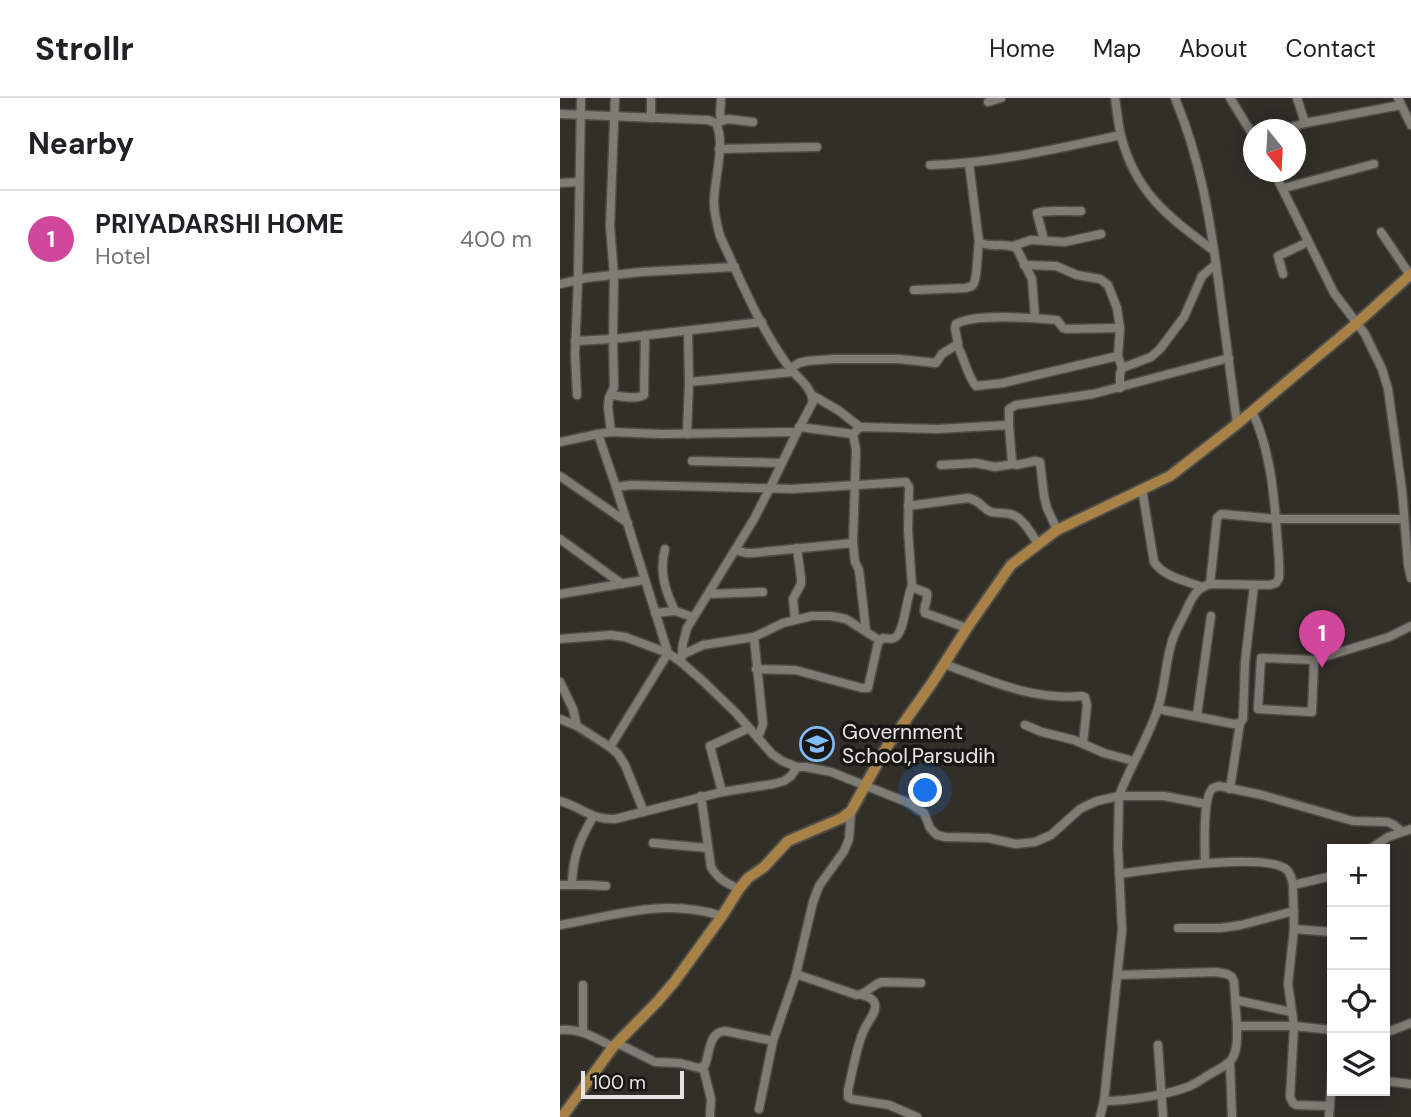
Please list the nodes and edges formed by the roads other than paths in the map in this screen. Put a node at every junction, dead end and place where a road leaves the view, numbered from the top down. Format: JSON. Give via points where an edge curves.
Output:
{"nodes":[{"id":1,"x":581,"y":98,"type":"edge"},
{"id":2,"x":615,"y":98,"type":"edge"},
{"id":3,"x":651,"y":98,"type":"edge"},
{"id":4,"x":721,"y":98,"type":"edge"},
{"id":5,"x":1000,"y":98,"type":"edge"},
{"id":6,"x":1115,"y":98,"type":"edge"},
{"id":7,"x":1175,"y":98,"type":"edge"},
{"id":8,"x":1230,"y":98,"type":"edge"},
{"id":9,"x":1297,"y":98,"type":"edge"},
{"id":10,"x":1400,"y":101,"type":"edge"},
{"id":11,"x":988,"y":102,"type":"dead end"},
{"id":12,"x":560,"y":114,"type":"edge"},
{"id":13,"x":581,"y":114,"type":"junction"},
{"id":14,"x":614,"y":116,"type":"junction"},
{"id":15,"x":651,"y":118,"type":"junction"},
{"id":16,"x":1243,"y":119,"type":"edge"},
{"id":17,"x":1305,"y":119,"type":"edge"},
{"id":18,"x":719,"y":122,"type":"junction"},
{"id":19,"x":753,"y":122,"type":"dead end"},
{"id":20,"x":1306,"y":123,"type":"edge"},
{"id":21,"x":1411,"y":125,"type":"edge"},
{"id":22,"x":1121,"y":135,"type":"junction"},
{"id":23,"x":817,"y":147,"type":"dead end"},
{"id":24,"x":719,"y":149,"type":"junction"},
{"id":25,"x":969,"y":163,"type":"junction"},
{"id":26,"x":1374,"y":164,"type":"dead end"},
{"id":27,"x":930,"y":165,"type":"dead end"},
{"id":28,"x":579,"y":182,"type":"junction"},
{"id":29,"x":1280,"y":182,"type":"edge"},
{"id":30,"x":560,"y":183,"type":"edge"},
{"id":31,"x":1284,"y":188,"type":"junction"},
{"id":32,"x":1081,"y":211,"type":"dead end"},
{"id":33,"x":1381,"y":232,"type":"dead end"},
{"id":34,"x":1101,"y":234,"type":"dead end"},
{"id":35,"x":1044,"y":240,"type":"junction"},
{"id":36,"x":979,"y":242,"type":"junction"},
{"id":37,"x":1308,"y":242,"type":"junction"},
{"id":38,"x":1013,"y":246,"type":"junction"},
{"id":39,"x":1214,"y":251,"type":"junction"},
{"id":40,"x":1216,"y":264,"type":"junction"},
{"id":41,"x":1024,"y":265,"type":"junction"},
{"id":42,"x":735,"y":267,"type":"junction"},
{"id":43,"x":1283,"y":274,"type":"dead end"},
{"id":44,"x":1411,"y":275,"type":"edge"},
{"id":45,"x":614,"y":276,"type":"junction"},
{"id":46,"x":578,"y":280,"type":"junction"},
{"id":47,"x":560,"y":284,"type":"edge"},
{"id":48,"x":914,"y":290,"type":"dead end"},
{"id":49,"x":1035,"y":318,"type":"junction"},
{"id":50,"x":762,"y":322,"type":"junction"},
{"id":51,"x":1357,"y":323,"type":"junction"},
{"id":52,"x":1121,"y":328,"type":"junction"},
{"id":53,"x":688,"y":331,"type":"junction"},
{"id":54,"x":645,"y":335,"type":"junction"},
{"id":55,"x":613,"y":339,"type":"junction"},
{"id":56,"x":575,"y":341,"type":"junction"},
{"id":57,"x":957,"y":345,"type":"junction"},
{"id":58,"x":1118,"y":356,"type":"junction"},
{"id":59,"x":1229,"y":358,"type":"junction"},
{"id":60,"x":1122,"y":368,"type":"junction"},
{"id":61,"x":791,"y":370,"type":"junction"},
{"id":62,"x":689,"y":382,"type":"junction"},
{"id":63,"x":1120,"y":388,"type":"junction"},
{"id":64,"x":577,"y":395,"type":"dead end"},
{"id":65,"x":611,"y":395,"type":"junction"},
{"id":66,"x":812,"y":395,"type":"junction"},
{"id":67,"x":1252,"y":411,"type":"junction"},
{"id":68,"x":1237,"y":424,"type":"junction"},
{"id":69,"x":1009,"y":425,"type":"junction"},
{"id":70,"x":860,"y":427,"type":"junction"},
{"id":71,"x":798,"y":430,"type":"junction"},
{"id":72,"x":611,"y":432,"type":"junction"},
{"id":73,"x":853,"y":433,"type":"junction"},
{"id":74,"x":687,"y":434,"type":"junction"},
{"id":75,"x":598,"y":435,"type":"junction"},
{"id":76,"x":560,"y":442,"type":"edge"},
{"id":77,"x":692,"y":461,"type":"dead end"},
{"id":78,"x":782,"y":463,"type":"junction"},
{"id":79,"x":1014,"y":464,"type":"junction"},
{"id":80,"x":941,"y":465,"type":"dead end"},
{"id":81,"x":560,"y":476,"type":"edge"},
{"id":82,"x":854,"y":485,"type":"junction"},
{"id":83,"x":617,"y":487,"type":"junction"},
{"id":84,"x":770,"y":488,"type":"junction"},
{"id":85,"x":1142,"y":489,"type":"junction"},
{"id":86,"x":908,"y":506,"type":"junction"},
{"id":87,"x":1276,"y":519,"type":"junction"},
{"id":88,"x":1404,"y":519,"type":"junction"},
{"id":89,"x":628,"y":523,"type":"junction"},
{"id":90,"x":1057,"y":530,"type":"junction"},
{"id":91,"x":560,"y":539,"type":"edge"},
{"id":92,"x":853,"y":543,"type":"junction"},
{"id":93,"x":1038,"y":544,"type":"junction"},
{"id":94,"x":797,"y":548,"type":"junction"},
{"id":95,"x":665,"y":549,"type":"dead end"},
{"id":96,"x":735,"y":550,"type":"junction"},
{"id":97,"x":1409,"y":564,"type":"edge"},
{"id":98,"x":1411,"y":578,"type":"edge"},
{"id":99,"x":644,"y":580,"type":"junction"},
{"id":100,"x":622,"y":584,"type":"junction"},
{"id":101,"x":1206,"y":585,"type":"junction"},
{"id":102,"x":1254,"y":585,"type":"junction"},
{"id":103,"x":912,"y":586,"type":"junction"},
{"id":104,"x":763,"y":592,"type":"dead end"},
{"id":105,"x":560,"y":594,"type":"edge"},
{"id":106,"x":709,"y":594,"type":"junction"},
{"id":107,"x":675,"y":611,"type":"junction"},
{"id":108,"x":655,"y":613,"type":"junction"},
{"id":109,"x":1211,"y":616,"type":"dead end"},
{"id":110,"x":693,"y":617,"type":"junction"},
{"id":111,"x":795,"y":619,"type":"junction"},
{"id":112,"x":1411,"y":626,"type":"edge"},
{"id":113,"x":967,"y":628,"type":"junction"},
{"id":114,"x":866,"y":631,"type":"junction"},
{"id":115,"x":754,"y":637,"type":"junction"},
{"id":116,"x":560,"y":639,"type":"edge"},
{"id":117,"x":879,"y":640,"type":"junction"},
{"id":118,"x":668,"y":653,"type":"junction"},
{"id":119,"x":682,"y":658,"type":"junction"},
{"id":120,"x":1314,"y":660,"type":"junction"},
{"id":121,"x":944,"y":664,"type":"junction"},
{"id":122,"x":756,"y":669,"type":"junction"},
{"id":123,"x":560,"y":682,"type":"edge"},
{"id":124,"x":1158,"y":709,"type":"junction"},
{"id":125,"x":1197,"y":715,"type":"junction"},
{"id":126,"x":560,"y":719,"type":"edge"},
{"id":127,"x":1240,"y":723,"type":"junction"},
{"id":128,"x":1025,"y":725,"type":"dead end"},
{"id":129,"x":577,"y":726,"type":"junction"},
{"id":130,"x":749,"y":728,"type":"junction"},
{"id":131,"x":758,"y":738,"type":"junction"},
{"id":132,"x":1083,"y":743,"type":"junction"},
{"id":133,"x":610,"y":747,"type":"junction"},
{"id":134,"x":1135,"y":761,"type":"junction"},
{"id":135,"x":797,"y":767,"type":"junction"},
{"id":136,"x":866,"y":785,"type":"junction"},
{"id":137,"x":1230,"y":789,"type":"junction"},
{"id":138,"x":722,"y":792,"type":"junction"},
{"id":139,"x":701,"y":796,"type":"junction"},
{"id":140,"x":1119,"y":796,"type":"junction"},
{"id":141,"x":560,"y":801,"type":"edge"},
{"id":142,"x":1206,"y":804,"type":"junction"},
{"id":143,"x":851,"y":811,"type":"junction"},
{"id":144,"x":644,"y":812,"type":"junction"},
{"id":145,"x":593,"y":817,"type":"junction"},
{"id":146,"x":1411,"y":828,"type":"edge"},
{"id":147,"x":1401,"y":831,"type":"junction"},
{"id":148,"x":653,"y":843,"type":"dead end"},
{"id":149,"x":1378,"y":844,"type":"edge"},
{"id":150,"x":707,"y":848,"type":"junction"},
{"id":151,"x":1205,"y":863,"type":"junction"},
{"id":152,"x":1119,"y":874,"type":"junction"},
{"id":153,"x":1327,"y":877,"type":"edge"},
{"id":154,"x":572,"y":884,"type":"junction"},
{"id":155,"x":560,"y":885,"type":"edge"},
{"id":156,"x":1293,"y":885,"type":"junction"},
{"id":157,"x":606,"y":886,"type":"dead end"},
{"id":158,"x":739,"y":889,"type":"junction"},
{"id":159,"x":1294,"y":911,"type":"junction"},
{"id":160,"x":722,"y":916,"type":"junction"},
{"id":161,"x":560,"y":925,"type":"edge"},
{"id":162,"x":1178,"y":928,"type":"dead end"},
{"id":163,"x":1294,"y":929,"type":"junction"},
{"id":164,"x":1327,"y":932,"type":"edge"},
{"id":165,"x":796,"y":974,"type":"junction"},
{"id":166,"x":1118,"y":975,"type":"junction"},
{"id":167,"x":921,"y":983,"type":"dead end"},
{"id":168,"x":583,"y":985,"type":"dead end"},
{"id":169,"x":862,"y":995,"type":"junction"},
{"id":170,"x":1236,"y":1000,"type":"junction"},
{"id":171,"x":1291,"y":1012,"type":"junction"},
{"id":172,"x":1411,"y":1023,"type":"edge"},
{"id":173,"x":1293,"y":1026,"type":"junction"},
{"id":174,"x":1237,"y":1027,"type":"junction"},
{"id":175,"x":1327,"y":1029,"type":"edge"},
{"id":176,"x":560,"y":1030,"type":"edge"},
{"id":177,"x":1390,"y":1031,"type":"edge"},
{"id":178,"x":583,"y":1032,"type":"junction"},
{"id":179,"x":773,"y":1041,"type":"junction"},
{"id":180,"x":615,"y":1045,"type":"junction"},
{"id":181,"x":1158,"y":1045,"type":"dead end"},
{"id":182,"x":1230,"y":1062,"type":"junction"},
{"id":183,"x":703,"y":1067,"type":"junction"},
{"id":184,"x":1390,"y":1082,"type":"edge"},
{"id":185,"x":1411,"y":1084,"type":"edge"},
{"id":186,"x":1161,"y":1093,"type":"junction"},
{"id":187,"x":1331,"y":1096,"type":"edge"},
{"id":188,"x":1104,"y":1101,"type":"junction"},
{"id":189,"x":1330,"y":1106,"type":"junction"},
{"id":190,"x":759,"y":1109,"type":"dead end"},
{"id":191,"x":562,"y":1117,"type":"edge"},
{"id":192,"x":710,"y":1117,"type":"edge"},
{"id":193,"x":917,"y":1117,"type":"edge"},
{"id":194,"x":1100,"y":1117,"type":"edge"},
{"id":195,"x":1163,"y":1117,"type":"edge"},
{"id":196,"x":1232,"y":1117,"type":"edge"},
{"id":197,"x":1329,"y":1117,"type":"edge"}],
"edges":[{"from":1,"to":13,"type":"street"},
{"from":2,"to":14,"type":"street"},
{"from":3,"to":15,"type":"street"},
{"from":4,"to":18,"type":"street"},
{"from":5,"to":11,"type":"street"},
{"from":6,"to":22,"type":"street"},
{"from":7,"to":39,"type":"street","via":[[1205,192]]},
{"from":8,"to":16,"type":"street"},
{"from":9,"to":17,"type":"street"},
{"from":10,"to":20,"type":"street"},
{"from":10,"to":21,"type":"street"},
{"from":12,"to":13,"type":"street"},
{"from":13,"to":14,"type":"street"},
{"from":13,"to":28,"type":"street"},
{"from":14,"to":15,"type":"street"},
{"from":14,"to":45,"type":"street","via":[[610,226]]},
{"from":15,"to":18,"type":"street"},
{"from":18,"to":19,"type":"street"},
{"from":18,"to":24,"type":"street"},
{"from":22,"to":25,"type":"street","via":[[1038,154]]},
{"from":22,"to":39,"type":"street","via":[[1140,183],[1156,203]]},
{"from":23,"to":24,"type":"street"},
{"from":24,"to":42,"type":"street","via":[[716,221]]},
{"from":25,"to":27,"type":"street"},
{"from":25,"to":36,"type":"street"},
{"from":26,"to":31,"type":"street"},
{"from":28,"to":30,"type":"street"},
{"from":28,"to":46,"type":"street"},
{"from":29,"to":31,"type":"street"},
{"from":31,"to":37,"type":"street"},
{"from":32,"to":35,"type":"street","via":[[1037,213]]},
{"from":33,"to":44,"type":"street"},
{"from":34,"to":35,"type":"street","via":[[1065,242]]},
{"from":35,"to":38,"type":"street"},
{"from":36,"to":38,"type":"street"},
{"from":36,"to":48,"type":"street","via":[[972,286]]},
{"from":37,"to":43,"type":"street","via":[[1278,256]]},
{"from":37,"to":51,"type":"street","via":[[1334,293]]},
{"from":38,"to":41,"type":"street"},
{"from":39,"to":40,"type":"street"},
{"from":40,"to":59,"type":"street"},
{"from":40,"to":60,"type":"street","via":[[1202,276],[1184,317],[1160,349]]},
{"from":41,"to":49,"type":"street","via":[[1032,279]]},
{"from":41,"to":52,"type":"street","via":[[1056,266],[1100,279],[1112,294]]},
{"from":42,"to":45,"type":"street"},
{"from":42,"to":50,"type":"street"},
{"from":44,"to":51,"type":"main road"},
{"from":45,"to":46,"type":"street"},
{"from":45,"to":55,"type":"street"},
{"from":46,"to":47,"type":"street"},
{"from":46,"to":56,"type":"street"},
{"from":49,"to":52,"type":"street","via":[[1057,320],[1066,329]]},
{"from":49,"to":57,"type":"street","via":[[960,322],[955,328]]},
{"from":50,"to":53,"type":"street"},
{"from":50,"to":61,"type":"street"},
{"from":51,"to":67,"type":"main road"},
{"from":51,"to":88,"type":"street","via":[[1388,389]]},
{"from":52,"to":58,"type":"street"},
{"from":53,"to":54,"type":"street"},
{"from":53,"to":62,"type":"street"},
{"from":54,"to":55,"type":"street"},
{"from":54,"to":65,"type":"street","via":[[644,395]]},
{"from":55,"to":56,"type":"street"},
{"from":55,"to":65,"type":"street"},
{"from":56,"to":64,"type":"street"},
{"from":57,"to":58,"type":"street","via":[[976,386]]},
{"from":57,"to":61,"type":"street","via":[[936,363],[833,359],[799,363]]},
{"from":58,"to":60,"type":"street"},
{"from":59,"to":63,"type":"street"},
{"from":59,"to":68,"type":"street"},
{"from":60,"to":63,"type":"street"},
{"from":61,"to":62,"type":"street"},
{"from":61,"to":66,"type":"street"},
{"from":62,"to":74,"type":"street"},
{"from":63,"to":69,"type":"street","via":[[1016,405],[1009,409]]},
{"from":65,"to":72,"type":"street"},
{"from":66,"to":70,"type":"street"},
{"from":66,"to":71,"type":"street","via":[[813,402]]},
{"from":67,"to":68,"type":"main road"},
{"from":67,"to":87,"type":"street","via":[[1265,447]]},
{"from":68,"to":85,"type":"main road","via":[[1170,476]]},
{"from":69,"to":70,"type":"street"},
{"from":69,"to":79,"type":"street"},
{"from":70,"to":73,"type":"street"},
{"from":71,"to":73,"type":"street"},
{"from":71,"to":74,"type":"street"},
{"from":71,"to":78,"type":"street"},
{"from":72,"to":74,"type":"street"},
{"from":72,"to":75,"type":"street"},
{"from":73,"to":82,"type":"street"},
{"from":75,"to":76,"type":"street"},
{"from":75,"to":83,"type":"street"},
{"from":77,"to":78,"type":"street"},
{"from":78,"to":84,"type":"street"},
{"from":79,"to":80,"type":"street"},
{"from":79,"to":90,"type":"street","via":[[1041,463],[1047,508]]},
{"from":81,"to":89,"type":"street"},
{"from":82,"to":84,"type":"street"},
{"from":82,"to":86,"type":"street","via":[[906,482]]},
{"from":82,"to":92,"type":"street"},
{"from":83,"to":84,"type":"street"},
{"from":83,"to":89,"type":"street"},
{"from":84,"to":96,"type":"street"},
{"from":85,"to":90,"type":"main road"},
{"from":85,"to":101,"type":"street","via":[[1158,569]]},
{"from":86,"to":93,"type":"street","via":[[974,499],[991,512],[1014,515]]},
{"from":86,"to":103,"type":"street"},
{"from":87,"to":88,"type":"street"},
{"from":87,"to":101,"type":"street","via":[[1219,515]]},
{"from":87,"to":102,"type":"street","via":[[1279,578],[1270,585]]},
{"from":88,"to":97,"type":"street"},
{"from":89,"to":99,"type":"street"},
{"from":90,"to":93,"type":"main road"},
{"from":91,"to":100,"type":"street"},
{"from":92,"to":94,"type":"street"},
{"from":92,"to":114,"type":"street"},
{"from":93,"to":113,"type":"main road","via":[[1011,565]]},
{"from":94,"to":96,"type":"street","via":[[753,553]]},
{"from":94,"to":111,"type":"street","via":[[801,584],[793,599]]},
{"from":95,"to":107,"type":"street","via":[[664,584]]},
{"from":96,"to":106,"type":"street"},
{"from":97,"to":98,"type":"street"},
{"from":99,"to":100,"type":"street"},
{"from":99,"to":108,"type":"street"},
{"from":100,"to":105,"type":"street"},
{"from":101,"to":102,"type":"street"},
{"from":101,"to":124,"type":"street","via":[[1195,592],[1175,632]]},
{"from":102,"to":127,"type":"street"},
{"from":103,"to":113,"type":"street","via":[[928,595],[925,613]]},
{"from":103,"to":117,"type":"street","via":[[898,635]]},
{"from":104,"to":106,"type":"street"},
{"from":106,"to":110,"type":"street"},
{"from":107,"to":108,"type":"street"},
{"from":107,"to":110,"type":"street"},
{"from":108,"to":118,"type":"street"},
{"from":109,"to":125,"type":"street"},
{"from":110,"to":119,"type":"street"},
{"from":111,"to":114,"type":"street","via":[[831,616]]},
{"from":111,"to":115,"type":"street"},
{"from":112,"to":120,"type":"street"},
{"from":113,"to":121,"type":"main road"},
{"from":114,"to":117,"type":"street"},
{"from":115,"to":119,"type":"street","via":[[703,645]]},
{"from":115,"to":122,"type":"street"},
{"from":116,"to":118,"type":"street","via":[[611,635]]},
{"from":117,"to":122,"type":"street","via":[[865,689],[795,670]]},
{"from":118,"to":119,"type":"street"},
{"from":118,"to":133,"type":"street"},
{"from":119,"to":130,"type":"street"},
{"from":120,"to":120,"type":"street","via":[[1312,712],[1258,709],[1261,658]]},
{"from":121,"to":132,"type":"street","via":[[1035,694],[1085,697]]},
{"from":121,"to":136,"type":"main road"},
{"from":122,"to":131,"type":"street","via":[[763,724]]},
{"from":123,"to":129,"type":"street"},
{"from":124,"to":125,"type":"street"},
{"from":124,"to":134,"type":"street"},
{"from":125,"to":127,"type":"street"},
{"from":126,"to":129,"type":"street"},
{"from":127,"to":137,"type":"street"},
{"from":128,"to":132,"type":"street"},
{"from":129,"to":133,"type":"street"},
{"from":130,"to":131,"type":"street"},
{"from":130,"to":138,"type":"street","via":[[710,746]]},
{"from":131,"to":135,"type":"street","via":[[772,754]]},
{"from":132,"to":134,"type":"street"},
{"from":133,"to":144,"type":"street","via":[[625,765]]},
{"from":134,"to":140,"type":"street"},
{"from":135,"to":136,"type":"street","via":[[831,772]]},
{"from":135,"to":138,"type":"street","via":[[784,781]]},
{"from":136,"to":140,"type":"street","via":[[919,809],[937,835],[1016,844],[1051,835],[1088,805]]},
{"from":136,"to":143,"type":"main road"},
{"from":137,"to":142,"type":"street","via":[[1214,788]]},
{"from":137,"to":147,"type":"street","via":[[1353,821],[1388,822]]},
{"from":138,"to":139,"type":"street"},
{"from":139,"to":144,"type":"street"},
{"from":139,"to":150,"type":"street"},
{"from":140,"to":142,"type":"street","via":[[1164,796]]},
{"from":140,"to":152,"type":"street"},
{"from":141,"to":145,"type":"street"},
{"from":142,"to":151,"type":"street"},
{"from":143,"to":158,"type":"main road","via":[[788,841]]},
{"from":143,"to":165,"type":"street","via":[[849,839],[819,886]]},
{"from":144,"to":145,"type":"street"},
{"from":145,"to":154,"type":"street","via":[[575,852]]},
{"from":146,"to":147,"type":"street"},
{"from":147,"to":149,"type":"street"},
{"from":148,"to":150,"type":"street"},
{"from":150,"to":158,"type":"street","via":[[716,876]]},
{"from":151,"to":152,"type":"street"},
{"from":151,"to":156,"type":"street","via":[[1280,866],[1290,874]]},
{"from":152,"to":166,"type":"street","via":[[1122,930]]},
{"from":153,"to":156,"type":"street"},
{"from":154,"to":155,"type":"street"},
{"from":154,"to":157,"type":"street"},
{"from":156,"to":159,"type":"street"},
{"from":158,"to":160,"type":"main road"},
{"from":159,"to":162,"type":"street","via":[[1221,928]]},
{"from":159,"to":163,"type":"street"},
{"from":160,"to":161,"type":"street","via":[[656,908]]},
{"from":160,"to":180,"type":"main road","via":[[658,1002]]},
{"from":163,"to":164,"type":"street"},
{"from":163,"to":171,"type":"street","via":[[1288,984]]},
{"from":165,"to":169,"type":"street"},
{"from":165,"to":179,"type":"street"},
{"from":166,"to":170,"type":"street","via":[[1227,974],[1234,982]]},
{"from":166,"to":188,"type":"street"},
{"from":167,"to":169,"type":"street","via":[[881,982]]},
{"from":168,"to":178,"type":"street"},
{"from":169,"to":193,"type":"street","via":[[870,997],[875,1006],[859,1045],[848,1097],[889,1105]]},
{"from":170,"to":171,"type":"street"},
{"from":170,"to":174,"type":"street"},
{"from":171,"to":173,"type":"street"},
{"from":172,"to":177,"type":"street"},
{"from":173,"to":174,"type":"street"},
{"from":173,"to":175,"type":"street"},
{"from":173,"to":189,"type":"street","via":[[1291,1100],[1296,1105]]},
{"from":174,"to":182,"type":"street"},
{"from":176,"to":178,"type":"street"},
{"from":178,"to":180,"type":"street"},
{"from":179,"to":183,"type":"street","via":[[719,1031]]},
{"from":179,"to":190,"type":"street"},
{"from":180,"to":183,"type":"street","via":[[655,1062]]},
{"from":180,"to":191,"type":"main road"},
{"from":181,"to":186,"type":"street"},
{"from":182,"to":186,"type":"street","via":[[1194,1085]]},
{"from":182,"to":196,"type":"street"},
{"from":183,"to":192,"type":"street"},
{"from":184,"to":185,"type":"street"},
{"from":186,"to":188,"type":"street"},
{"from":186,"to":195,"type":"street"},
{"from":187,"to":189,"type":"street"},
{"from":188,"to":194,"type":"street"},
{"from":189,"to":197,"type":"street"}]}
